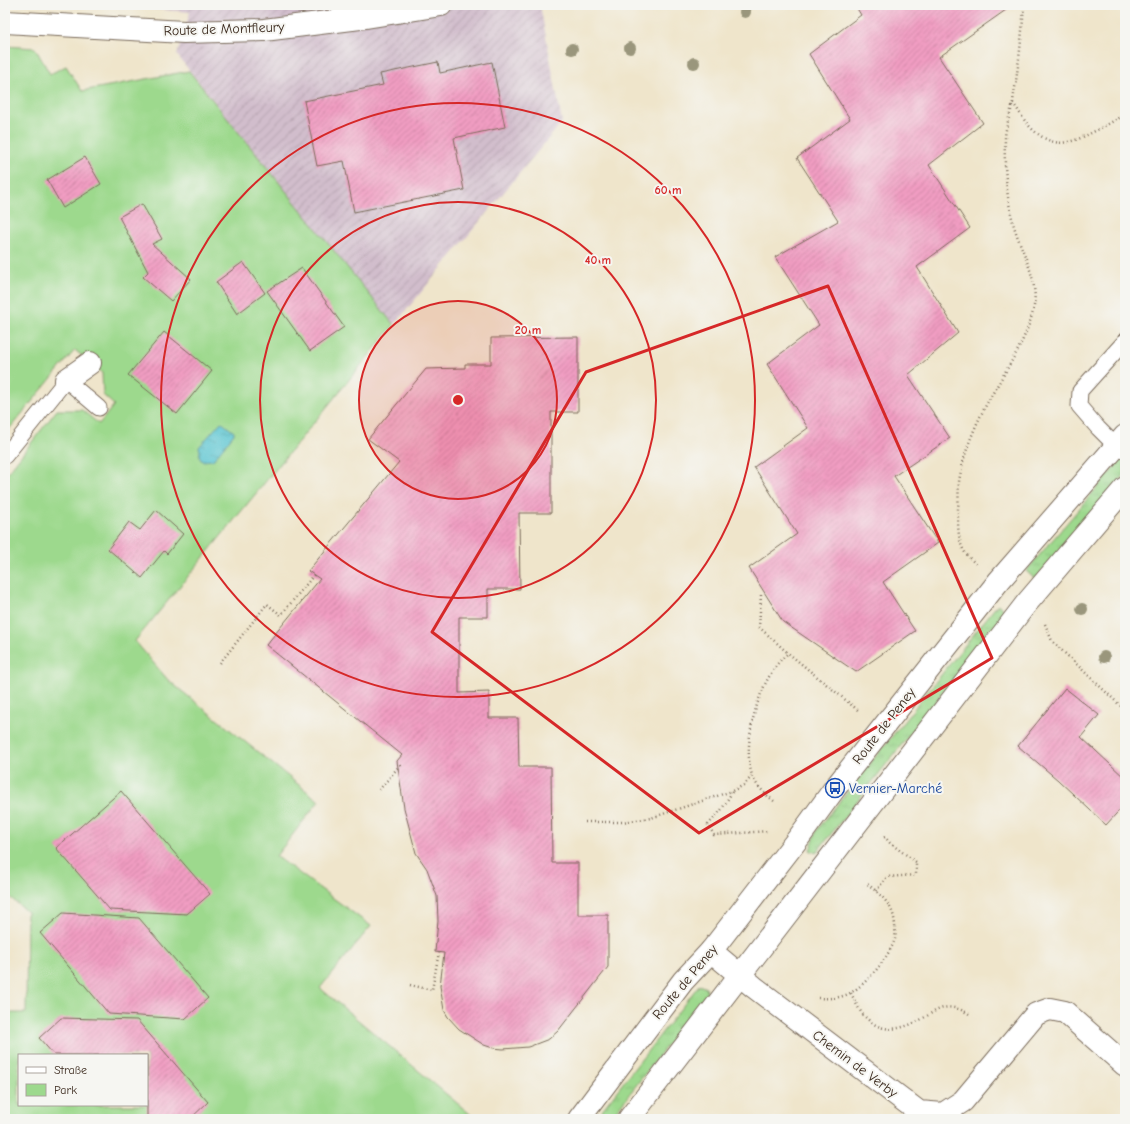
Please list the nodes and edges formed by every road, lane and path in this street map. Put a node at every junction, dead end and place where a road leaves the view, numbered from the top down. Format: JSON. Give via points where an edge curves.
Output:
{"nodes":[{"id":1,"x":441,"y":5,"type":"edge"},
{"id":2,"x":1024,"y":5,"type":"edge"},
{"id":3,"x":5,"y":22,"type":"edge"},
{"id":4,"x":1013,"y":102,"type":"junction"},
{"id":5,"x":1125,"y":115,"type":"edge"},
{"id":6,"x":1125,"y":341,"type":"edge"},
{"id":7,"x":90,"y":363,"type":"dead end"},
{"id":8,"x":66,"y":380,"type":"junction"},
{"id":9,"x":99,"y":408,"type":"dead end"},
{"id":10,"x":1121,"y":441,"type":"edge"},
{"id":11,"x":5,"y":456,"type":"edge"},
{"id":12,"x":1125,"y":488,"type":"edge"},
{"id":13,"x":979,"y":567,"type":"dead end"},
{"id":14,"x":314,"y":575,"type":"dead end"},
{"id":15,"x":761,"y":595,"type":"dead end"},
{"id":16,"x":1043,"y":620,"type":"dead end"},
{"id":17,"x":788,"y":653,"type":"junction"},
{"id":18,"x":220,"y":662,"type":"dead end"},
{"id":19,"x":1125,"y":711,"type":"edge"},
{"id":20,"x":861,"y":713,"type":"dead end"},
{"id":21,"x":1125,"y":741,"type":"edge"},
{"id":22,"x":401,"y":764,"type":"dead end"},
{"id":23,"x":752,"y":776,"type":"junction"},
{"id":24,"x":379,"y":790,"type":"dead end"},
{"id":25,"x":732,"y":791,"type":"junction"},
{"id":26,"x":774,"y":801,"type":"dead end"},
{"id":27,"x":585,"y":822,"type":"dead end"},
{"id":28,"x":774,"y":830,"type":"dead end"},
{"id":29,"x":885,"y":838,"type":"dead end"},
{"id":30,"x":866,"y":883,"type":"dead end"},
{"id":31,"x":876,"y":891,"type":"junction"},
{"id":32,"x":711,"y":951,"type":"junction"},
{"id":33,"x":439,"y":952,"type":"dead end"},
{"id":34,"x":739,"y":975,"type":"junction"},
{"id":35,"x":410,"y":985,"type":"dead end"},
{"id":36,"x":851,"y":993,"type":"junction"},
{"id":37,"x":812,"y":997,"type":"dead end"},
{"id":38,"x":969,"y":1014,"type":"dead end"},
{"id":39,"x":1125,"y":1065,"type":"edge"},
{"id":40,"x":579,"y":1119,"type":"edge"},
{"id":41,"x":629,"y":1119,"type":"edge"}],
"edges":[{"from":1,"to":3,"type":"main road","name":"Route de Montfleury","via":[[264,30],[184,32]]},
{"from":2,"to":4,"type":"path"},
{"from":4,"to":5,"type":"path","via":[[1030,127],[1054,142],[1078,140]]},
{"from":4,"to":13,"type":"path","via":[[1005,138],[1006,187],[1011,217],[1034,286],[1034,309],[1013,360],[969,441],[959,481],[958,518],[961,545],[966,555]]},
{"from":6,"to":10,"type":"lane","via":[[1080,391],[1079,406],[1098,428]]},
{"from":7,"to":8,"type":"main road"},
{"from":8,"to":9,"type":"lane"},
{"from":8,"to":11,"type":"lane"},
{"from":10,"to":32,"type":"main road","name":"Route de Peney","via":[[993,588],[835,788]]},
{"from":12,"to":34,"type":"main road","via":[[1026,604]]},
{"from":14,"to":18,"type":"path","via":[[281,615],[267,604]]},
{"from":15,"to":17,"type":"path","via":[[759,627]]},
{"from":16,"to":19,"type":"path","via":[[1052,640]]},
{"from":17,"to":20,"type":"path"},
{"from":17,"to":23,"type":"path","via":[[775,666],[761,694],[755,714],[748,750]]},
{"from":19,"to":21,"type":"path","via":[[1122,739]]},
{"from":22,"to":24,"type":"path"},
{"from":23,"to":25,"type":"path","via":[[744,785]]},
{"from":23,"to":26,"type":"path","via":[[759,788]]},
{"from":25,"to":27,"type":"path","via":[[651,818],[622,822]]},
{"from":25,"to":28,"type":"path","via":[[722,809],[708,825],[714,835]]},
{"from":29,"to":31,"type":"path","via":[[916,862],[916,875],[887,876]]},
{"from":30,"to":31,"type":"path"},
{"from":31,"to":36,"type":"path","via":[[887,903],[894,918],[895,938],[886,957],[872,976]]},
{"from":32,"to":34,"type":"main road","name":"Chemin de Verby"},
{"from":32,"to":40,"type":"main road","name":"Route de Peney","via":[[683,981]]},
{"from":33,"to":35,"type":"path","via":[[432,990]]},
{"from":34,"to":39,"type":"main road","name":"Chemin de Verby","via":[[919,1112],[943,1114],[963,1101],[1036,1014],[1050,1009],[1064,1012]]},
{"from":34,"to":41,"type":"main road"},
{"from":36,"to":37,"type":"path","via":[[835,998]]},
{"from":36,"to":38,"type":"path","via":[[871,1022],[884,1029],[905,1026],[941,1008],[952,1007]]}]}
